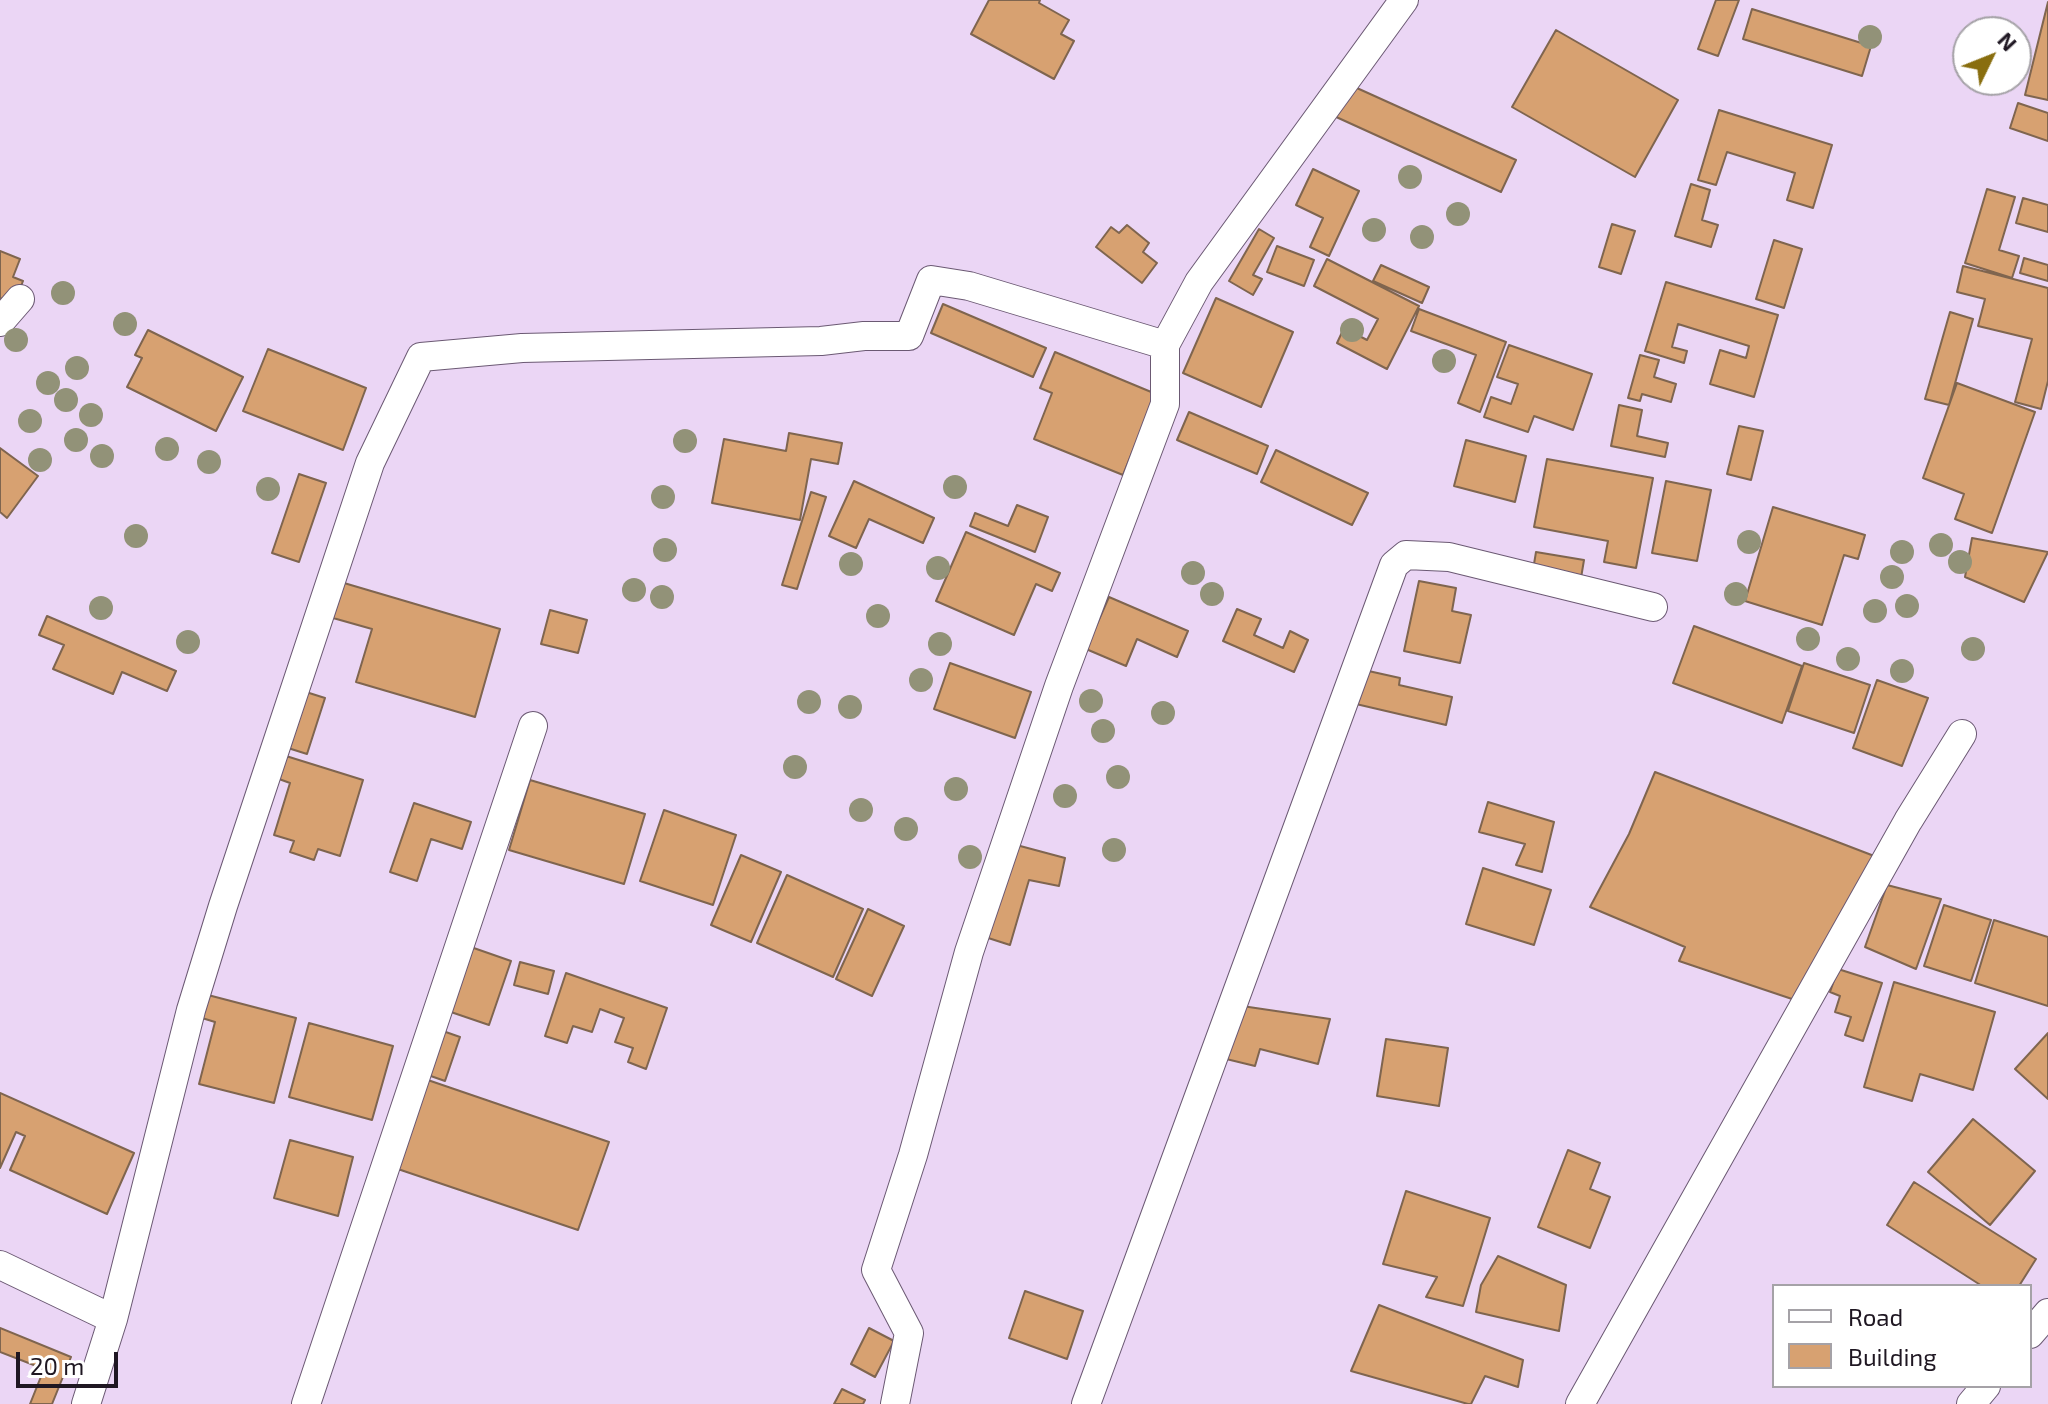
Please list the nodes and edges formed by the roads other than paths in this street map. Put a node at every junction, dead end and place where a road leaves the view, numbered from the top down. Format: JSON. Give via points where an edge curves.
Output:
{"nodes":[{"id":1,"x":1404,"y":0,"type":"edge"},
{"id":2,"x":20,"y":299,"type":"dead end"},
{"id":3,"x":0,"y":322,"type":"edge"},
{"id":4,"x":1165,"y":345,"type":"junction"},
{"id":5,"x":1653,"y":607,"type":"dead end"},
{"id":6,"x":533,"y":726,"type":"dead end"},
{"id":7,"x":1962,"y":734,"type":"dead end"},
{"id":8,"x":0,"y":1265,"type":"edge"},
{"id":9,"x":2048,"y":1313,"type":"edge"},
{"id":10,"x":113,"y":1319,"type":"junction"},
{"id":11,"x":2032,"y":1332,"type":"edge"},
{"id":12,"x":1984,"y":1388,"type":"edge"},
{"id":13,"x":86,"y":1404,"type":"edge"},
{"id":14,"x":306,"y":1404,"type":"edge"},
{"id":15,"x":895,"y":1404,"type":"edge"},
{"id":16,"x":1086,"y":1404,"type":"edge"},
{"id":17,"x":1580,"y":1404,"type":"edge"},
{"id":18,"x":1971,"y":1404,"type":"edge"}],
"edges":[{"from":1,"to":4,"type":"street","via":[[1199,282]]},
{"from":2,"to":3,"type":"street"},
{"from":4,"to":10,"type":"street","via":[[969,286],[931,280],[909,336],[522,348],[421,357],[370,463],[223,906],[191,1010]]},
{"from":4,"to":15,"type":"street","via":[[1165,404],[1059,686],[969,952],[876,1270],[909,1333]]},
{"from":5,"to":16,"type":"street","via":[[1449,557],[1406,555],[1394,565]]},
{"from":6,"to":14,"type":"street"},
{"from":7,"to":17,"type":"street"},
{"from":8,"to":10,"type":"street"},
{"from":9,"to":11,"type":"street"},
{"from":10,"to":13,"type":"street"},
{"from":12,"to":18,"type":"street"}]}
